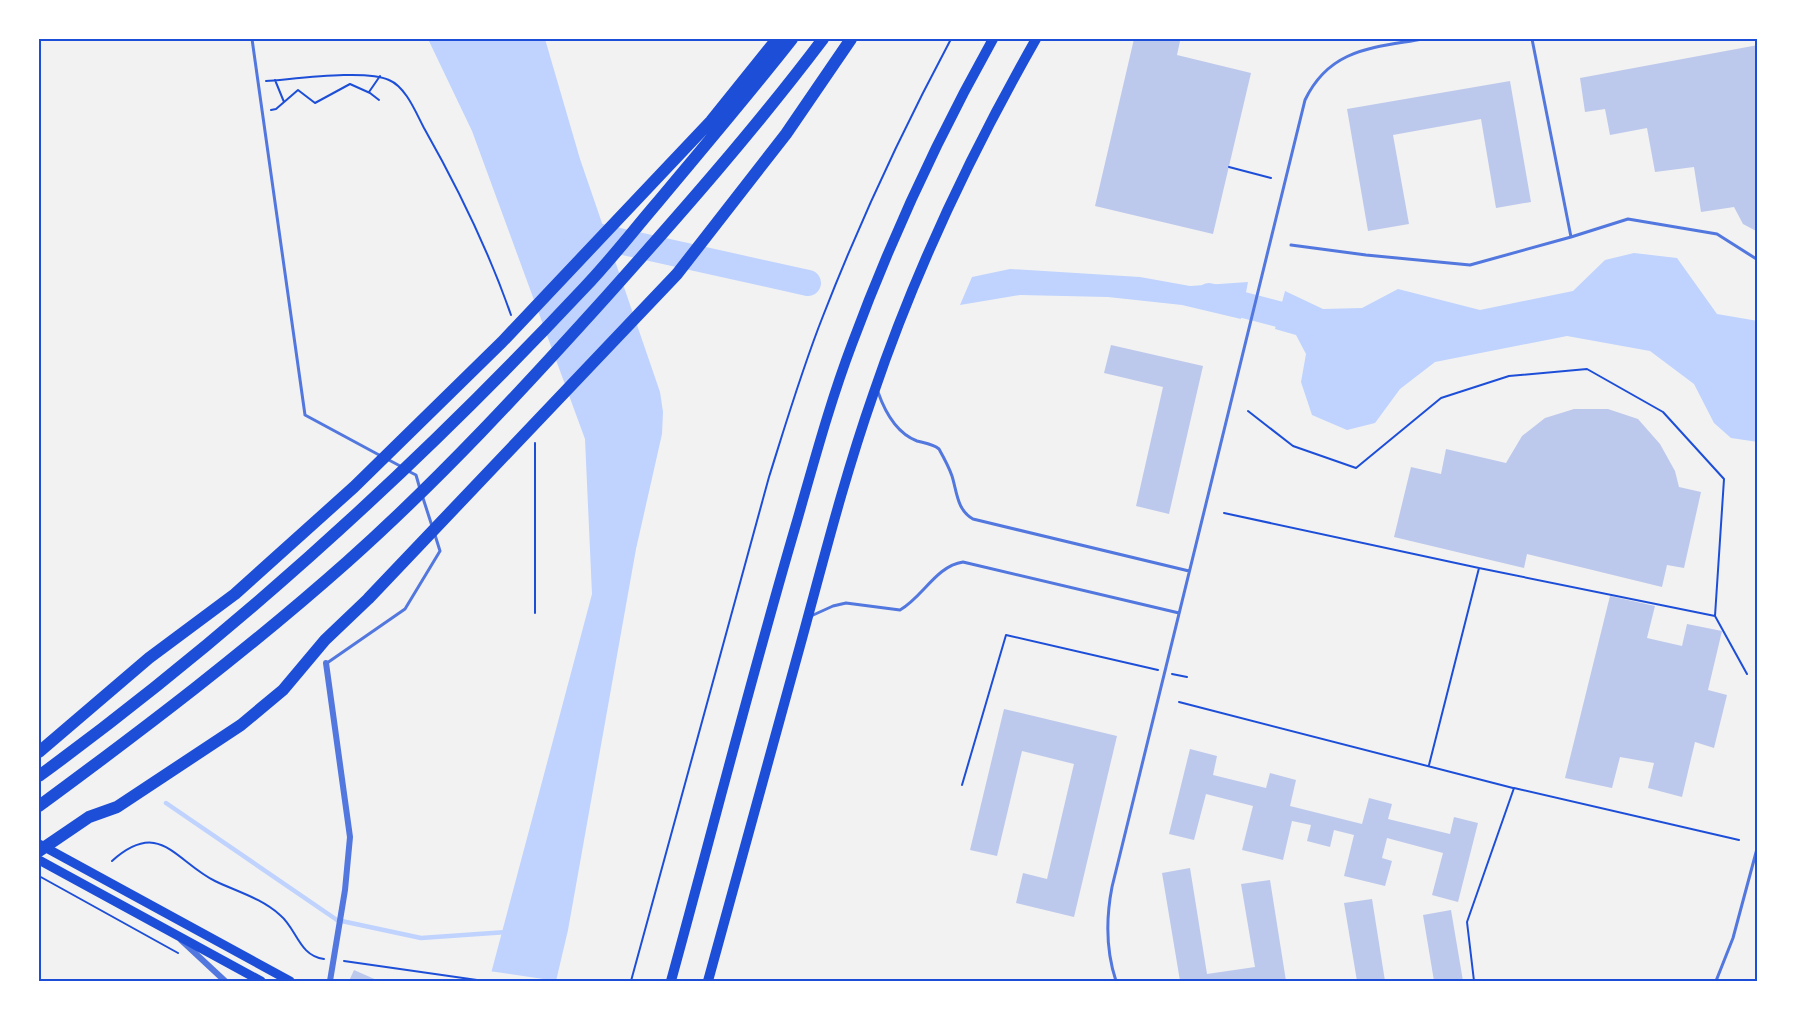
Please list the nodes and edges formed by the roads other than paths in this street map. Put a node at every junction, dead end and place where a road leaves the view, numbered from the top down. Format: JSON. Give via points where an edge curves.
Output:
{"nodes":[{"id":1,"x":252,"y":39,"type":"edge"},
{"id":2,"x":777,"y":39,"type":"edge"},
{"id":3,"x":792,"y":39,"type":"edge"},
{"id":4,"x":823,"y":39,"type":"edge"},
{"id":5,"x":851,"y":39,"type":"edge"},
{"id":6,"x":993,"y":39,"type":"edge"},
{"id":7,"x":1036,"y":39,"type":"edge"},
{"id":8,"x":1423,"y":39,"type":"edge"},
{"id":9,"x":1532,"y":39,"type":"edge"},
{"id":10,"x":1571,"y":237,"type":"junction"},
{"id":11,"x":1291,"y":245,"type":"dead end"},
{"id":12,"x":1758,"y":260,"type":"edge"},
{"id":13,"x":877,"y":385,"type":"junction"},
{"id":14,"x":1189,"y":570,"type":"junction"},
{"id":15,"x":1179,"y":613,"type":"junction"},
{"id":16,"x":807,"y":618,"type":"junction"},
{"id":17,"x":326,"y":663,"type":"joint"},
{"id":18,"x":39,"y":752,"type":"edge"},
{"id":19,"x":39,"y":776,"type":"edge"},
{"id":20,"x":39,"y":806,"type":"edge"},
{"id":21,"x":39,"y":843,"type":"edge"},
{"id":22,"x":1758,"y":845,"type":"edge"},
{"id":23,"x":39,"y":851,"type":"edge"},
{"id":24,"x":39,"y":860,"type":"edge"},
{"id":25,"x":172,"y":932,"type":"junction"},
{"id":26,"x":225,"y":981,"type":"edge"},
{"id":27,"x":261,"y":981,"type":"edge"},
{"id":28,"x":290,"y":981,"type":"edge"},
{"id":29,"x":330,"y":981,"type":"edge"},
{"id":30,"x":671,"y":981,"type":"edge"},
{"id":31,"x":708,"y":981,"type":"edge"},
{"id":32,"x":1116,"y":981,"type":"edge"},
{"id":33,"x":1716,"y":981,"type":"edge"}],
"edges":[{"from":1,"to":17,"type":"lane","via":[[305,415],[416,475],[440,551],[405,609]]},
{"from":2,"to":18,"type":"highway","via":[[711,121],[502,342],[387,455],[235,594],[149,658]]},
{"from":3,"to":19,"type":"highway","via":[[586,286],[385,489],[253,607]]},
{"from":4,"to":20,"type":"highway","via":[[750,132],[654,243],[530,381],[400,512],[221,669]]},
{"from":5,"to":23,"type":"highway","via":[[786,134],[677,274],[325,640],[283,690],[241,725],[117,807],[89,818]]},
{"from":6,"to":30,"type":"main road","via":[[895,236],[827,416]]},
{"from":7,"to":13,"type":"main road","via":[[935,237]]},
{"from":8,"to":14,"type":"lane","via":[[1361,50],[1345,57],[1322,74],[1305,100]]},
{"from":9,"to":10,"type":"lane"},
{"from":10,"to":11,"type":"lane","via":[[1470,265]]},
{"from":10,"to":12,"type":"lane","via":[[1628,219],[1717,234]]},
{"from":13,"to":14,"type":"lane","via":[[885,409],[897,427],[911,439],[939,449],[959,503],[973,519]]},
{"from":13,"to":16,"type":"main road"},
{"from":14,"to":15,"type":"lane"},
{"from":15,"to":16,"type":"lane","via":[[963,562],[947,567],[900,610],[846,603]]},
{"from":15,"to":32,"type":"lane","via":[[1109,901],[1108,938]]},
{"from":16,"to":31,"type":"main road"},
{"from":17,"to":29,"type":"street","via":[[350,827],[345,890]]},
{"from":21,"to":28,"type":"main road"},
{"from":22,"to":33,"type":"lane","via":[[1733,938]]},
{"from":24,"to":25,"type":"main road"},
{"from":25,"to":26,"type":"street"},
{"from":25,"to":27,"type":"main road"}]}
